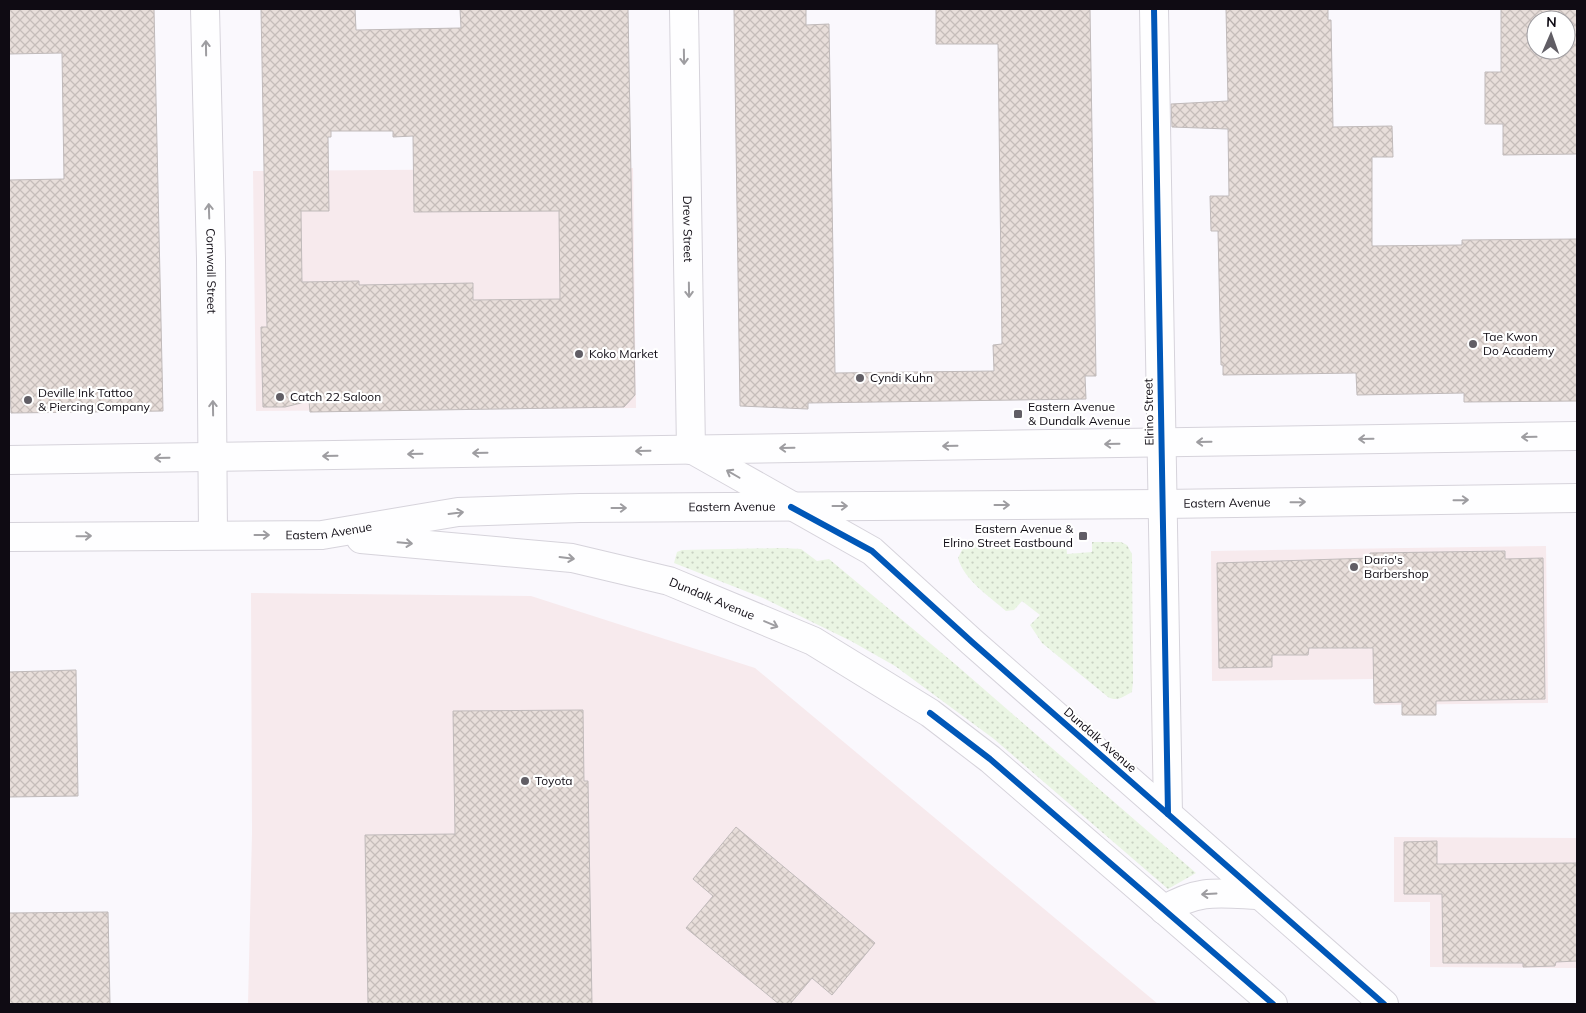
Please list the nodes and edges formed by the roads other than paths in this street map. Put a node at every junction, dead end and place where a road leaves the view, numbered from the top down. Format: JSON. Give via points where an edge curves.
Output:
{"nodes":[{"id":1,"x":206,"y":9,"type":"edge"},
{"id":2,"x":684,"y":9,"type":"edge"},
{"id":3,"x":1154,"y":9,"type":"edge"},
{"id":4,"x":1577,"y":436,"type":"edge"},
{"id":5,"x":1161,"y":442,"type":"junction"},
{"id":6,"x":691,"y":450,"type":"junction"},
{"id":7,"x":211,"y":457,"type":"junction"},
{"id":8,"x":9,"y":460,"type":"edge"},
{"id":9,"x":1577,"y":498,"type":"edge"},
{"id":10,"x":1162,"y":504,"type":"junction"},
{"id":11,"x":791,"y":507,"type":"junction"},
{"id":12,"x":213,"y":535,"type":"junction"},
{"id":13,"x":322,"y":535,"type":"junction"},
{"id":14,"x":9,"y":537,"type":"edge"},
{"id":15,"x":1168,"y":814,"type":"junction"},
{"id":16,"x":1258,"y":894,"type":"junction"},
{"id":17,"x":1164,"y":910,"type":"junction"},
{"id":18,"x":1273,"y":1004,"type":"edge"},
{"id":19,"x":1384,"y":1004,"type":"edge"}],
"edges":[{"from":7,"to":1,"type":"main road","name":"Cornwall Street","one_way":true},
{"from":2,"to":6,"type":"main road","name":"Drew Street","one_way":true},
{"from":3,"to":5,"type":"main road","name":"Elrino Street"},
{"from":4,"to":5,"type":"main road","one_way":true},
{"from":5,"to":6,"type":"main road","one_way":true},
{"from":5,"to":10,"type":"main road","name":"Elrino Street"},
{"from":6,"to":7,"type":"main road","one_way":true},
{"from":11,"to":6,"type":"main road","name":"Dundalk Avenue","one_way":true},
{"from":7,"to":8,"type":"main road","one_way":true},
{"from":7,"to":12,"type":"main road","name":"Cornwall Street"},
{"from":10,"to":9,"type":"main road","name":"Eastern Avenue","one_way":true},
{"from":11,"to":10,"type":"main road","name":"Eastern Avenue","one_way":true},
{"from":10,"to":15,"type":"main road","name":"Elrino Street"},
{"from":13,"to":11,"type":"main road","name":"Eastern Avenue","one_way":true,"via":[[458,512]]},
{"from":11,"to":15,"type":"main road","name":"Dundalk Avenue","via":[[872,551]]},
{"from":12,"to":13,"type":"main road","name":"Eastern Avenue","one_way":true},
{"from":14,"to":12,"type":"main road","name":"Eastern Avenue","one_way":true},
{"from":13,"to":17,"type":"main road","name":"Dundalk Avenue","one_way":true,"via":[[572,558],[668,581],[813,641],[930,713],[990,759]]},
{"from":15,"to":16,"type":"main road","name":"Dundalk Avenue"},
{"from":16,"to":17,"type":"main road","one_way":true,"via":[[1206,893],[1184,898]]},
{"from":16,"to":19,"type":"main road","name":"Dundalk Avenue"},
{"from":17,"to":18,"type":"main road","name":"Dundalk Avenue"}]}
